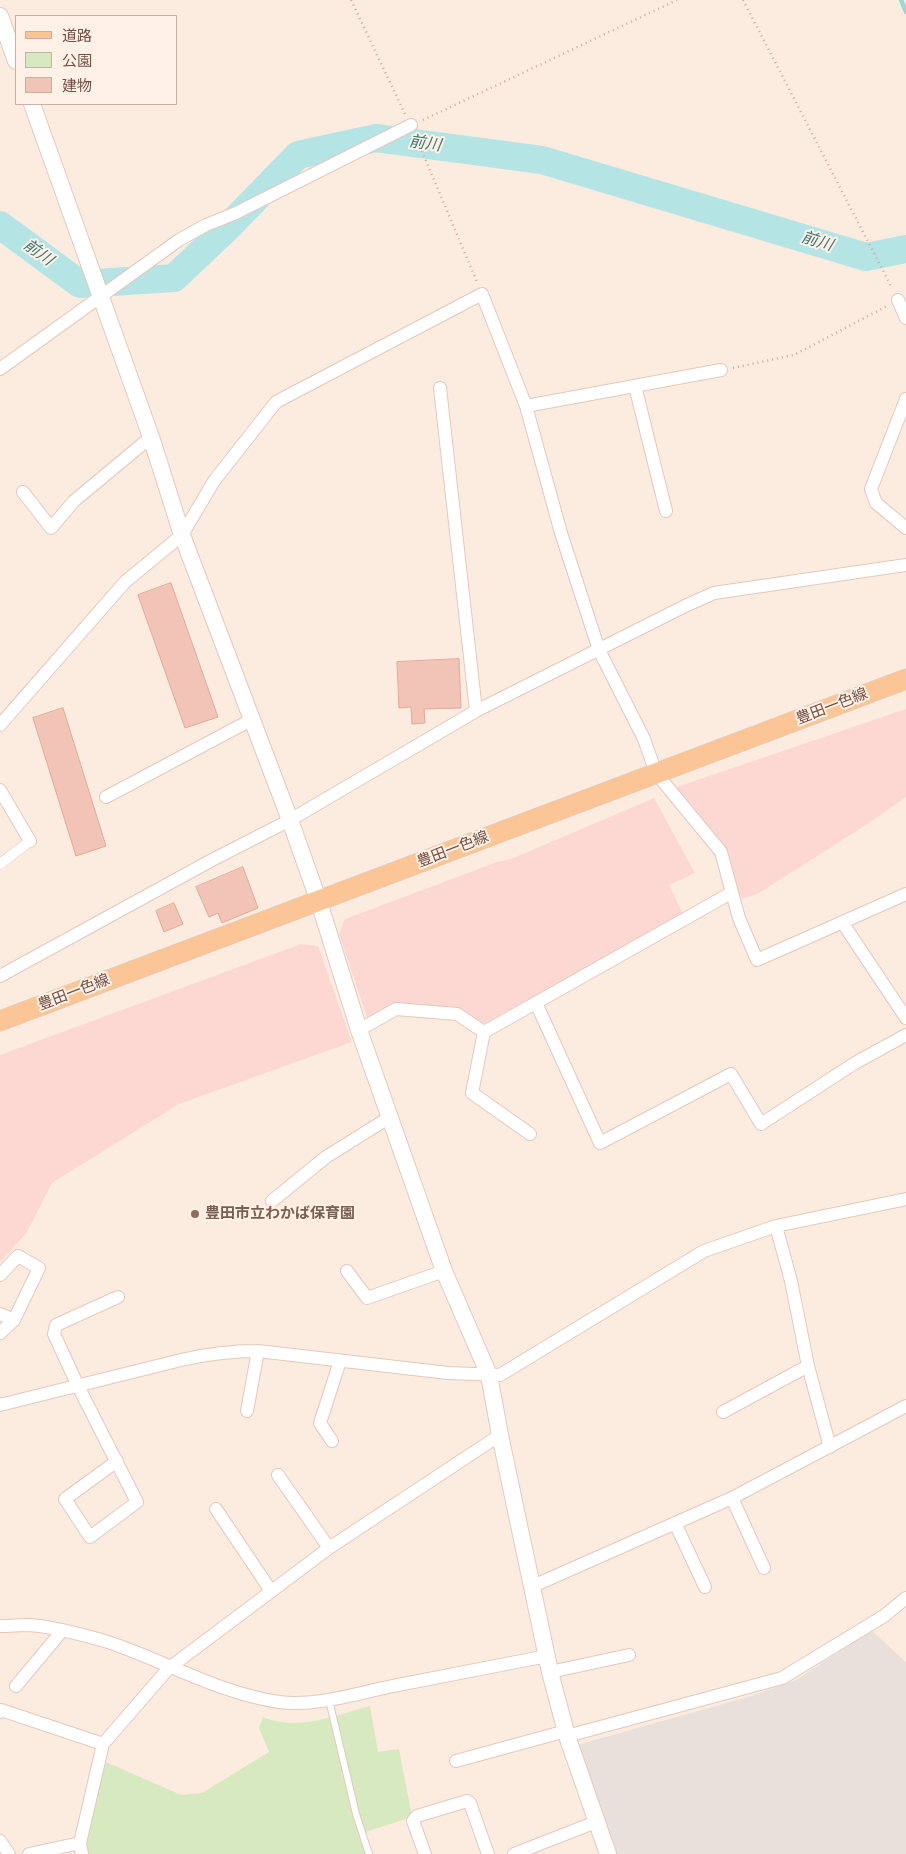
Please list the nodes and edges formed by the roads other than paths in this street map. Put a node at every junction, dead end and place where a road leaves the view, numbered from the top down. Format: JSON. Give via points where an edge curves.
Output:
{"nodes":[{"id":1,"x":0,"y":16,"type":"edge"},
{"id":2,"x":15,"y":58,"type":"edge"},
{"id":3,"x":32,"y":105,"type":"edge"},
{"id":4,"x":411,"y":125,"type":"road end"},
{"id":5,"x":101,"y":296,"type":"junction"},
{"id":6,"x":898,"y":300,"type":"road end"},
{"id":7,"x":906,"y":318,"type":"edge"},
{"id":8,"x":0,"y":369,"type":"edge"},
{"id":9,"x":721,"y":370,"type":"road end"},
{"id":10,"x":635,"y":386,"type":"junction"},
{"id":11,"x":440,"y":388,"type":"dead end"},
{"id":12,"x":906,"y":399,"type":"edge"},
{"id":13,"x":526,"y":406,"type":"junction"},
{"id":14,"x":151,"y":437,"type":"junction"},
{"id":15,"x":23,"y":492,"type":"dead end"},
{"id":16,"x":666,"y":511,"type":"dead end"},
{"id":17,"x":906,"y":528,"type":"edge"},
{"id":18,"x":182,"y":535,"type":"junction"},
{"id":19,"x":906,"y":565,"type":"edge"},
{"id":20,"x":598,"y":650,"type":"junction"},
{"id":21,"x":906,"y":679,"type":"edge"},
{"id":22,"x":476,"y":711,"type":"junction"},
{"id":23,"x":251,"y":720,"type":"junction"},
{"id":24,"x":0,"y":725,"type":"edge"},
{"id":25,"x":656,"y":773,"type":"junction"},
{"id":26,"x":0,"y":790,"type":"edge"},
{"id":27,"x":106,"y":797,"type":"dead end"},
{"id":28,"x":290,"y":820,"type":"junction"},
{"id":29,"x":30,"y":841,"type":"joint"},
{"id":30,"x":0,"y":864,"type":"edge"},
{"id":31,"x":731,"y":893,"type":"junction"},
{"id":32,"x":906,"y":894,"type":"edge"},
{"id":33,"x":319,"y":902,"type":"junction"},
{"id":34,"x":842,"y":922,"type":"junction"},
{"id":35,"x":0,"y":976,"type":"edge"},
{"id":36,"x":536,"y":1003,"type":"junction"},
{"id":37,"x":906,"y":1018,"type":"edge"},
{"id":38,"x":0,"y":1021,"type":"edge"},
{"id":39,"x":359,"y":1030,"type":"junction"},
{"id":40,"x":484,"y":1032,"type":"junction"},
{"id":41,"x":906,"y":1035,"type":"edge"},
{"id":42,"x":390,"y":1117,"type":"junction"},
{"id":43,"x":530,"y":1134,"type":"dead end"},
{"id":44,"x":906,"y":1199,"type":"edge"},
{"id":45,"x":272,"y":1201,"type":"dead end"},
{"id":46,"x":776,"y":1226,"type":"junction"},
{"id":47,"x":444,"y":1271,"type":"junction"},
{"id":48,"x":347,"y":1272,"type":"dead end"},
{"id":49,"x":0,"y":1275,"type":"edge"},
{"id":50,"x":118,"y":1298,"type":"dead end"},
{"id":51,"x":0,"y":1314,"type":"edge"},
{"id":52,"x":14,"y":1320,"type":"junction"},
{"id":53,"x":0,"y":1333,"type":"edge"},
{"id":54,"x":258,"y":1351,"type":"junction"},
{"id":55,"x":340,"y":1361,"type":"junction"},
{"id":56,"x":808,"y":1366,"type":"junction"},
{"id":57,"x":489,"y":1376,"type":"junction"},
{"id":58,"x":78,"y":1386,"type":"junction"},
{"id":59,"x":0,"y":1405,"type":"edge"},
{"id":60,"x":906,"y":1406,"type":"edge"},
{"id":61,"x":247,"y":1411,"type":"dead end"},
{"id":62,"x":723,"y":1412,"type":"dead end"},
{"id":63,"x":500,"y":1436,"type":"junction"},
{"id":64,"x":332,"y":1442,"type":"dead end"},
{"id":65,"x":830,"y":1447,"type":"junction"},
{"id":66,"x":117,"y":1461,"type":"junction"},
{"id":67,"x":278,"y":1475,"type":"dead end"},
{"id":68,"x":732,"y":1498,"type":"junction"},
{"id":69,"x":216,"y":1509,"type":"dead end"},
{"id":70,"x":675,"y":1523,"type":"junction"},
{"id":71,"x":329,"y":1548,"type":"junction"},
{"id":72,"x":764,"y":1568,"type":"dead end"},
{"id":73,"x":532,"y":1586,"type":"junction"},
{"id":74,"x":705,"y":1587,"type":"dead end"},
{"id":75,"x":271,"y":1591,"type":"junction"},
{"id":76,"x":906,"y":1598,"type":"edge"},
{"id":77,"x":0,"y":1626,"type":"edge"},
{"id":78,"x":62,"y":1631,"type":"junction"},
{"id":79,"x":629,"y":1655,"type":"dead end"},
{"id":80,"x":548,"y":1664,"type":"junction"},
{"id":81,"x":169,"y":1668,"type":"junction"},
{"id":82,"x":16,"y":1686,"type":"dead end"},
{"id":83,"x":329,"y":1700,"type":"junction"},
{"id":84,"x":0,"y":1712,"type":"edge"},
{"id":85,"x":567,"y":1733,"type":"junction"},
{"id":86,"x":103,"y":1744,"type":"junction"},
{"id":87,"x":456,"y":1761,"type":"dead end"},
{"id":88,"x":596,"y":1822,"type":"junction"},
{"id":89,"x":0,"y":1841,"type":"edge"},
{"id":90,"x":81,"y":1849,"type":"edge"},
{"id":91,"x":9,"y":1854,"type":"edge"},
{"id":92,"x":29,"y":1854,"type":"edge"},
{"id":93,"x":369,"y":1854,"type":"edge"},
{"id":94,"x":425,"y":1854,"type":"edge"},
{"id":95,"x":488,"y":1854,"type":"edge"},
{"id":96,"x":514,"y":1854,"type":"edge"},
{"id":97,"x":608,"y":1854,"type":"edge"}],
"edges":[{"from":1,"to":2,"type":"street"},
{"from":3,"to":5,"type":"street"},
{"from":4,"to":5,"type":"street","via":[[206,225],[179,240]]},
{"from":5,"to":8,"type":"street"},
{"from":5,"to":14,"type":"street"},
{"from":6,"to":7,"type":"street"},
{"from":9,"to":10,"type":"street"},
{"from":10,"to":13,"type":"street"},
{"from":10,"to":16,"type":"street"},
{"from":11,"to":22,"type":"street"},
{"from":12,"to":17,"type":"street","via":[[871,489],[876,503]]},
{"from":13,"to":18,"type":"street","via":[[482,294],[276,402],[214,481]]},
{"from":13,"to":20,"type":"street","via":[[561,534]]},
{"from":14,"to":15,"type":"street","via":[[74,501],[51,528]]},
{"from":14,"to":18,"type":"street"},
{"from":18,"to":23,"type":"street"},
{"from":18,"to":24,"type":"street","via":[[125,582]]},
{"from":19,"to":20,"type":"street","via":[[714,593]]},
{"from":20,"to":22,"type":"street"},
{"from":20,"to":25,"type":"street","via":[[644,739]]},
{"from":21,"to":25,"type":"main road","name":"豊田一色線"},
{"from":22,"to":28,"type":"street"},
{"from":23,"to":27,"type":"street"},
{"from":23,"to":28,"type":"street"},
{"from":25,"to":31,"type":"street","via":[[721,852]]},
{"from":25,"to":33,"type":"main road","name":"豊田一色線"},
{"from":26,"to":29,"type":"street"},
{"from":28,"to":33,"type":"street"},
{"from":28,"to":35,"type":"street"},
{"from":29,"to":30,"type":"street"},
{"from":31,"to":34,"type":"street","via":[[757,960]]},
{"from":31,"to":36,"type":"street"},
{"from":32,"to":34,"type":"street"},
{"from":33,"to":38,"type":"main road","name":"豊田一色線"},
{"from":33,"to":39,"type":"street"},
{"from":34,"to":37,"type":"street"},
{"from":36,"to":40,"type":"street"},
{"from":36,"to":41,"type":"street","via":[[600,1143],[731,1074],[761,1124]]},
{"from":39,"to":40,"type":"street","via":[[396,1009],[457,1014]]},
{"from":39,"to":42,"type":"street"},
{"from":40,"to":43,"type":"street","via":[[472,1093]]},
{"from":42,"to":45,"type":"street","via":[[326,1157]]},
{"from":42,"to":47,"type":"street"},
{"from":44,"to":46,"type":"street"},
{"from":46,"to":56,"type":"street"},
{"from":46,"to":57,"type":"street","via":[[704,1252],[500,1375]]},
{"from":47,"to":48,"type":"street","via":[[367,1298]]},
{"from":47,"to":57,"type":"street"},
{"from":49,"to":52,"type":"street","via":[[18,1256],[40,1268]]},
{"from":50,"to":58,"type":"street","via":[[56,1325],[54,1334]]},
{"from":51,"to":52,"type":"street"},
{"from":52,"to":53,"type":"street"},
{"from":54,"to":55,"type":"street"},
{"from":54,"to":58,"type":"street","via":[[209,1354]]},
{"from":54,"to":61,"type":"street"},
{"from":55,"to":57,"type":"street"},
{"from":55,"to":64,"type":"street","via":[[320,1423]]},
{"from":56,"to":62,"type":"street"},
{"from":56,"to":65,"type":"street"},
{"from":57,"to":63,"type":"street"},
{"from":58,"to":59,"type":"street"},
{"from":58,"to":66,"type":"street"},
{"from":60,"to":65,"type":"street"},
{"from":63,"to":71,"type":"street"},
{"from":63,"to":73,"type":"street"},
{"from":65,"to":68,"type":"street"},
{"from":66,"to":66,"type":"street","via":[[138,1502],[90,1537],[64,1499]]},
{"from":67,"to":71,"type":"street"},
{"from":68,"to":70,"type":"street"},
{"from":68,"to":72,"type":"street"},
{"from":69,"to":75,"type":"street"},
{"from":70,"to":73,"type":"street"},
{"from":70,"to":74,"type":"street"},
{"from":71,"to":75,"type":"street"},
{"from":73,"to":80,"type":"street"},
{"from":75,"to":81,"type":"street"},
{"from":76,"to":85,"type":"street","via":[[884,1616],[782,1678]]},
{"from":77,"to":78,"type":"street","via":[[29,1625]]},
{"from":78,"to":81,"type":"street","via":[[108,1643]]},
{"from":78,"to":82,"type":"street"},
{"from":79,"to":80,"type":"street"},
{"from":80,"to":83,"type":"street"},
{"from":80,"to":85,"type":"street"},
{"from":81,"to":83,"type":"street","via":[[277,1702]]},
{"from":81,"to":86,"type":"street"},
{"from":83,"to":93,"type":"lane","via":[[356,1814]]},
{"from":84,"to":86,"type":"street"},
{"from":85,"to":87,"type":"street"},
{"from":85,"to":88,"type":"street"},
{"from":86,"to":90,"type":"street"},
{"from":88,"to":96,"type":"street"},
{"from":88,"to":97,"type":"street"},
{"from":89,"to":91,"type":"street"},
{"from":90,"to":92,"type":"street"},
{"from":94,"to":95,"type":"street","via":[[413,1822],[417,1816],[467,1801]]}]}
